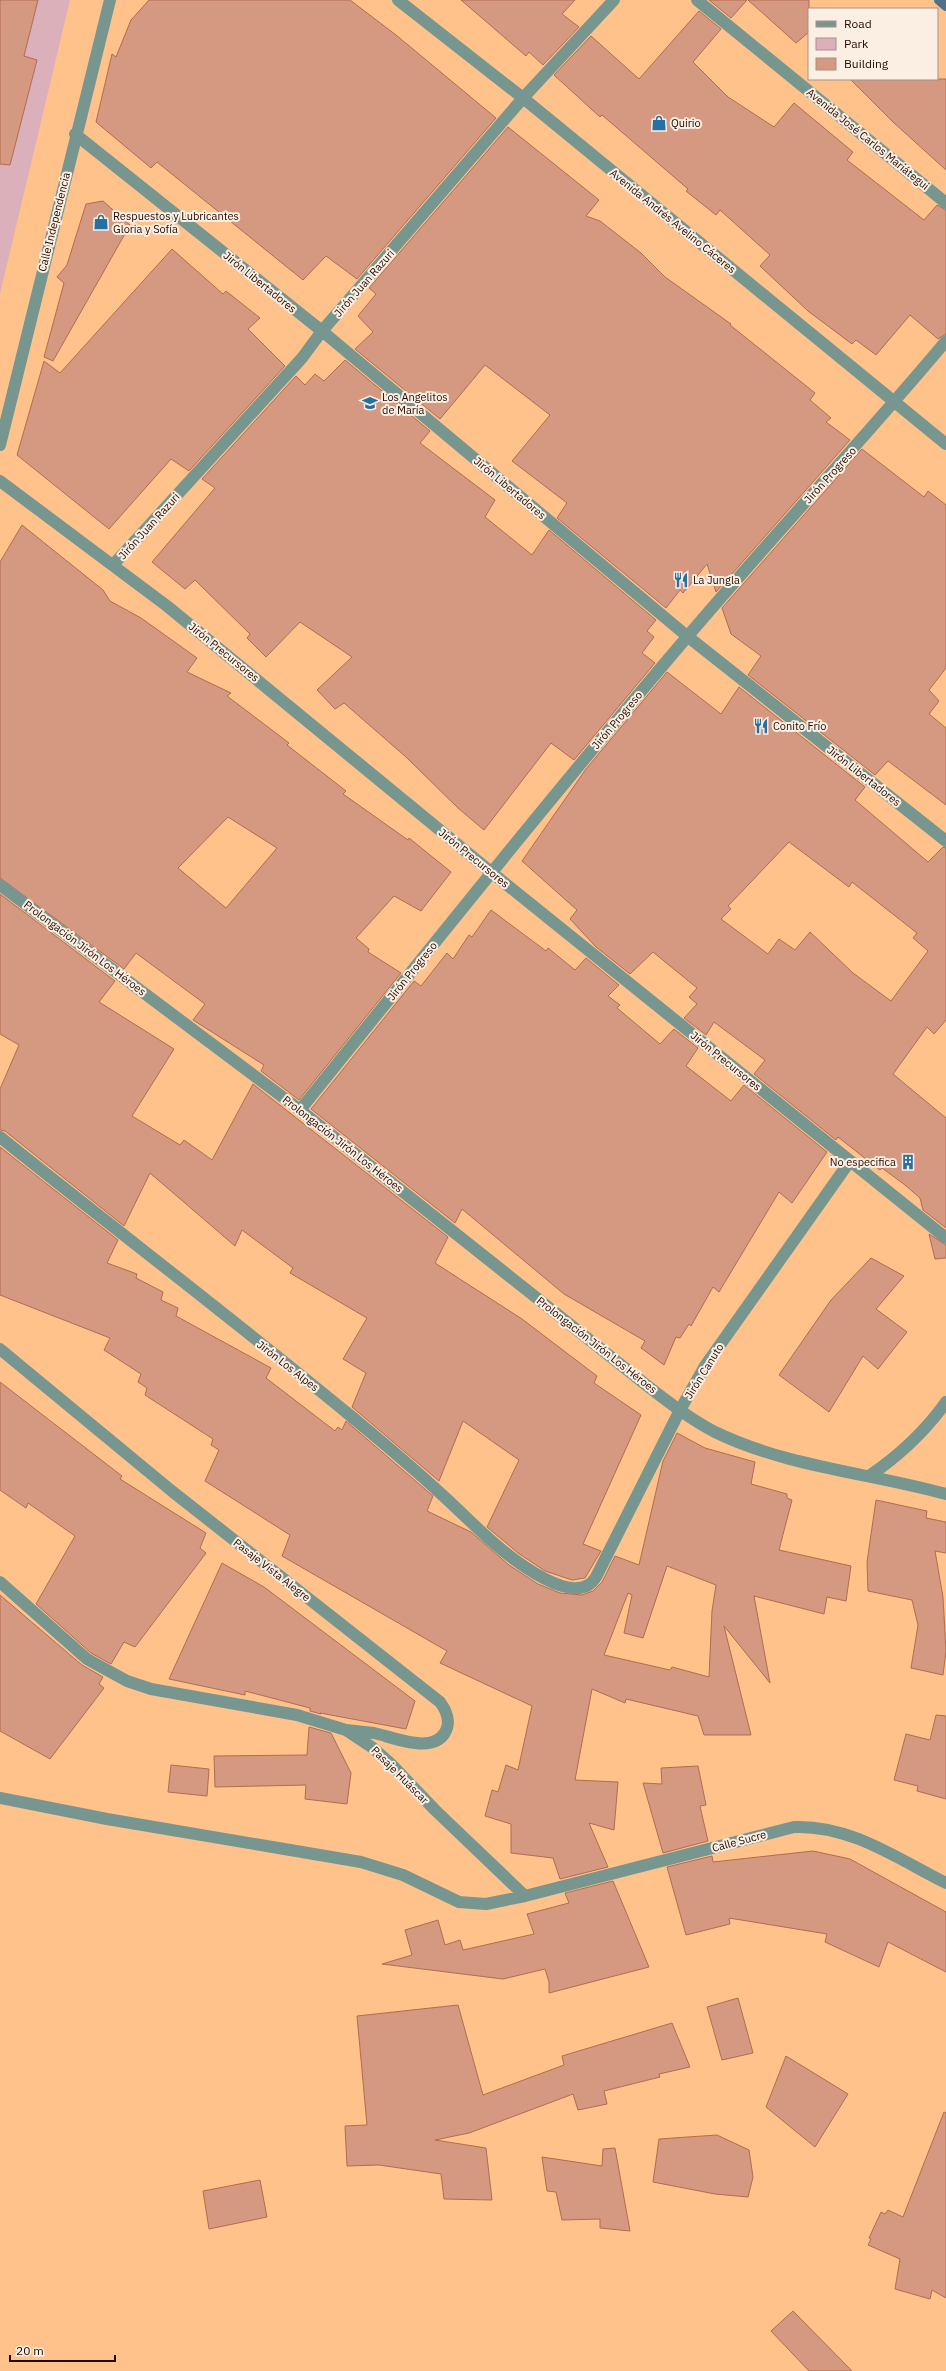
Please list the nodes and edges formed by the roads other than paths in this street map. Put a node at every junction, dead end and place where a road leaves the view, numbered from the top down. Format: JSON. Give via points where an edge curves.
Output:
{"nodes":[{"id":1,"x":110,"y":0,"type":"edge"},
{"id":2,"x":398,"y":0,"type":"edge"},
{"id":3,"x":614,"y":0,"type":"edge"},
{"id":4,"x":697,"y":0,"type":"edge"},
{"id":5,"x":523,"y":98,"type":"junction"},
{"id":6,"x":75,"y":134,"type":"junction"},
{"id":7,"x":946,"y":203,"type":"edge"},
{"id":8,"x":322,"y":332,"type":"junction"},
{"id":9,"x":946,"y":341,"type":"edge"},
{"id":10,"x":894,"y":402,"type":"junction"},
{"id":11,"x":946,"y":444,"type":"edge"},
{"id":12,"x":0,"y":445,"type":"edge"},
{"id":13,"x":0,"y":481,"type":"edge"},
{"id":14,"x":113,"y":565,"type":"junction"},
{"id":15,"x":688,"y":636,"type":"junction"},
{"id":16,"x":946,"y":841,"type":"edge"},
{"id":17,"x":491,"y":872,"type":"junction"},
{"id":18,"x":0,"y":885,"type":"edge"},
{"id":19,"x":300,"y":1110,"type":"junction"},
{"id":20,"x":0,"y":1137,"type":"edge"},
{"id":21,"x":850,"y":1161,"type":"junction"},
{"id":22,"x":946,"y":1238,"type":"edge"},
{"id":23,"x":0,"y":1349,"type":"edge"},
{"id":24,"x":946,"y":1402,"type":"edge"},
{"id":25,"x":680,"y":1410,"type":"junction"},
{"id":26,"x":869,"y":1476,"type":"junction"},
{"id":27,"x":946,"y":1494,"type":"edge"},
{"id":28,"x":0,"y":1582,"type":"edge"},
{"id":29,"x":578,"y":1589,"type":"joint"},
{"id":30,"x":346,"y":1730,"type":"junction"},
{"id":31,"x":0,"y":1798,"type":"edge"},
{"id":32,"x":946,"y":1883,"type":"edge"},
{"id":33,"x":525,"y":1896,"type":"junction"}],
"edges":[{"from":1,"to":6,"type":"street","name":"Calle Independencia"},
{"from":2,"to":5,"type":"street","name":"Avenida Andrés Avelino Cáceres"},
{"from":3,"to":5,"type":"street","name":"Jirón Juan Razuri"},
{"from":4,"to":7,"type":"street","name":"Avenida José Carlos Mariátegui"},
{"from":5,"to":8,"type":"street","name":"Jirón Juan Razuri"},
{"from":5,"to":10,"type":"street","name":"Avenida Andrés Avelino Cáceres"},
{"from":6,"to":8,"type":"street","name":"Jirón Libertadores"},
{"from":6,"to":12,"type":"street","name":"Calle Independencia"},
{"from":8,"to":14,"type":"street","name":"Jirón Juan Razuri","via":[[302,358]]},
{"from":8,"to":15,"type":"street","name":"Jirón Libertadores"},
{"from":9,"to":10,"type":"street","name":"Jirón Progreso"},
{"from":10,"to":11,"type":"street","name":"Avenida Andrés Avelino Cáceres"},
{"from":10,"to":15,"type":"street","name":"Jirón Progreso"},
{"from":13,"to":14,"type":"street","name":"Jirón Precursores"},
{"from":14,"to":17,"type":"street","name":"Jirón Precursores","via":[[173,611]]},
{"from":15,"to":16,"type":"street","name":"Jirón Libertadores"},
{"from":15,"to":17,"type":"street","name":"Jirón Progreso"},
{"from":17,"to":19,"type":"street","name":"Jirón Progreso"},
{"from":17,"to":21,"type":"street","name":"Jirón Precursores"},
{"from":18,"to":19,"type":"street","name":"Prolongación Jirón Los Héroes"},
{"from":19,"to":25,"type":"street","name":"Prolongación Jirón Los Héroes"},
{"from":20,"to":29,"type":"street","name":"Jirón Los Alpes","via":[[351,1416],[440,1492],[494,1544],[541,1576],[557,1584]]},
{"from":21,"to":22,"type":"street","name":"Jirón Precursores"},
{"from":21,"to":25,"type":"street","name":"Jirón Canuto","via":[[705,1366]]},
{"from":23,"to":30,"type":"street","name":"Pasaje Vista Alegre","via":[[173,1492],[440,1702],[448,1722],[442,1736],[432,1742],[420,1744]]},
{"from":24,"to":26,"type":"street","via":[[914,1441],[893,1460]]},
{"from":25,"to":26,"type":"street","name":"Prolongación Jirón Los Héroes","via":[[714,1431],[747,1446],[816,1466]]},
{"from":25,"to":29,"type":"street","name":"Jirón Canuto","via":[[596,1577],[589,1585]]},
{"from":26,"to":27,"type":"street","name":"Prolongación Jirón Los Héroes"},
{"from":28,"to":30,"type":"street","name":"Pasaje Huáscar","via":[[87,1659],[127,1681],[151,1689],[297,1715]]},
{"from":30,"to":33,"type":"street","name":"Pasaje Huáscar","via":[[391,1764]]},
{"from":31,"to":33,"type":"street","name":"Calle Sucre","via":[[107,1819],[362,1862],[403,1875],[459,1902],[486,1904]]},
{"from":32,"to":33,"type":"street","name":"Calle Sucre","via":[[858,1838],[830,1829],[794,1827]]}]}
